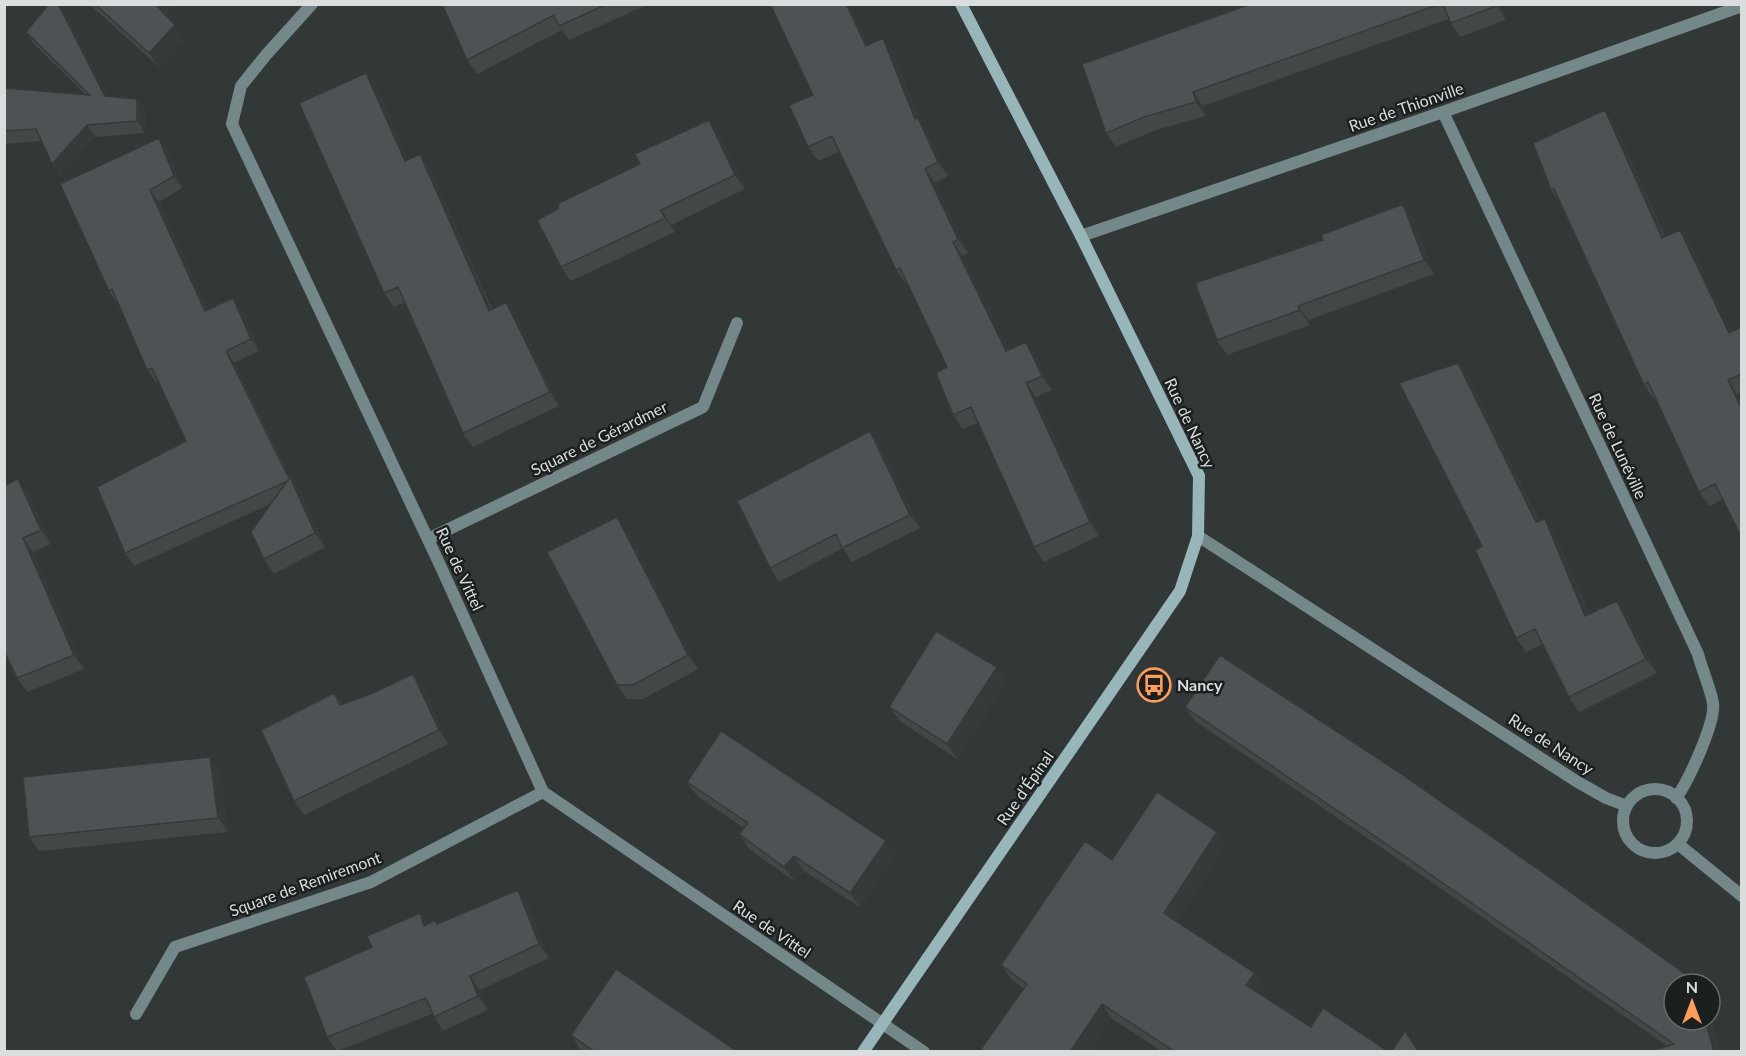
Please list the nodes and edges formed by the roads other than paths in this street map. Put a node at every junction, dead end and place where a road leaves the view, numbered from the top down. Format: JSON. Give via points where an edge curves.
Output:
{"nodes":[{"id":1,"x":312,"y":4,"type":"edge"},
{"id":2,"x":962,"y":4,"type":"edge"},
{"id":3,"x":1742,"y":6,"type":"edge"},
{"id":4,"x":1443,"y":112,"type":"junction"},
{"id":5,"x":1081,"y":236,"type":"junction"},
{"id":6,"x":737,"y":323,"type":"dead end"},
{"id":7,"x":1198,"y":536,"type":"junction"},
{"id":8,"x":428,"y":539,"type":"junction"},
{"id":9,"x":543,"y":792,"type":"junction"},
{"id":10,"x":1676,"y":798,"type":"junction"},
{"id":11,"x":1627,"y":806,"type":"junction"},
{"id":12,"x":1678,"y":844,"type":"junction"},
{"id":13,"x":1742,"y":896,"type":"edge"},
{"id":14,"x":136,"y":1014,"type":"dead end"},
{"id":15,"x":881,"y":1024,"type":"junction"},
{"id":16,"x":863,"y":1052,"type":"edge"},
{"id":17,"x":924,"y":1052,"type":"edge"}],
"edges":[{"from":1,"to":8,"type":"street","name":"Rue de Vittel","via":[[241,86],[232,124]]},
{"from":2,"to":5,"type":"street","name":"Rue de Nancy"},
{"from":3,"to":4,"type":"street","name":"Rue de Thionville"},
{"from":4,"to":5,"type":"street","name":"Rue de Thionville"},
{"from":4,"to":10,"type":"street","name":"Rue de Lunéville","via":[[1698,654],[1714,705],[1705,742]]},
{"from":5,"to":7,"type":"street","name":"Rue de Nancy","via":[[1199,476]]},
{"from":6,"to":8,"type":"street","name":"Square de Gérardmer","via":[[703,407]]},
{"from":7,"to":11,"type":"street","name":"Rue de Nancy","via":[[1566,774]]},
{"from":7,"to":15,"type":"street","name":"Rue d’Épinal","via":[[1180,591]]},
{"from":8,"to":9,"type":"street","name":"Rue de Vittel"},
{"from":9,"to":14,"type":"street","name":"Square de Remiremont","via":[[371,882],[175,947]]},
{"from":9,"to":15,"type":"street","name":"Rue de Vittel"},
{"from":10,"to":11,"type":"street","via":[[1659,789],[1649,790]]},
{"from":10,"to":12,"type":"street","via":[[1686,814],[1684,835]]},
{"from":11,"to":12,"type":"street","via":[[1623,826],[1632,844],[1650,853],[1660,853]]},
{"from":12,"to":13,"type":"street"},
{"from":15,"to":16,"type":"street","name":"Rue d’Épinal"},
{"from":15,"to":17,"type":"street","name":"Rue de Vittel"}]}
